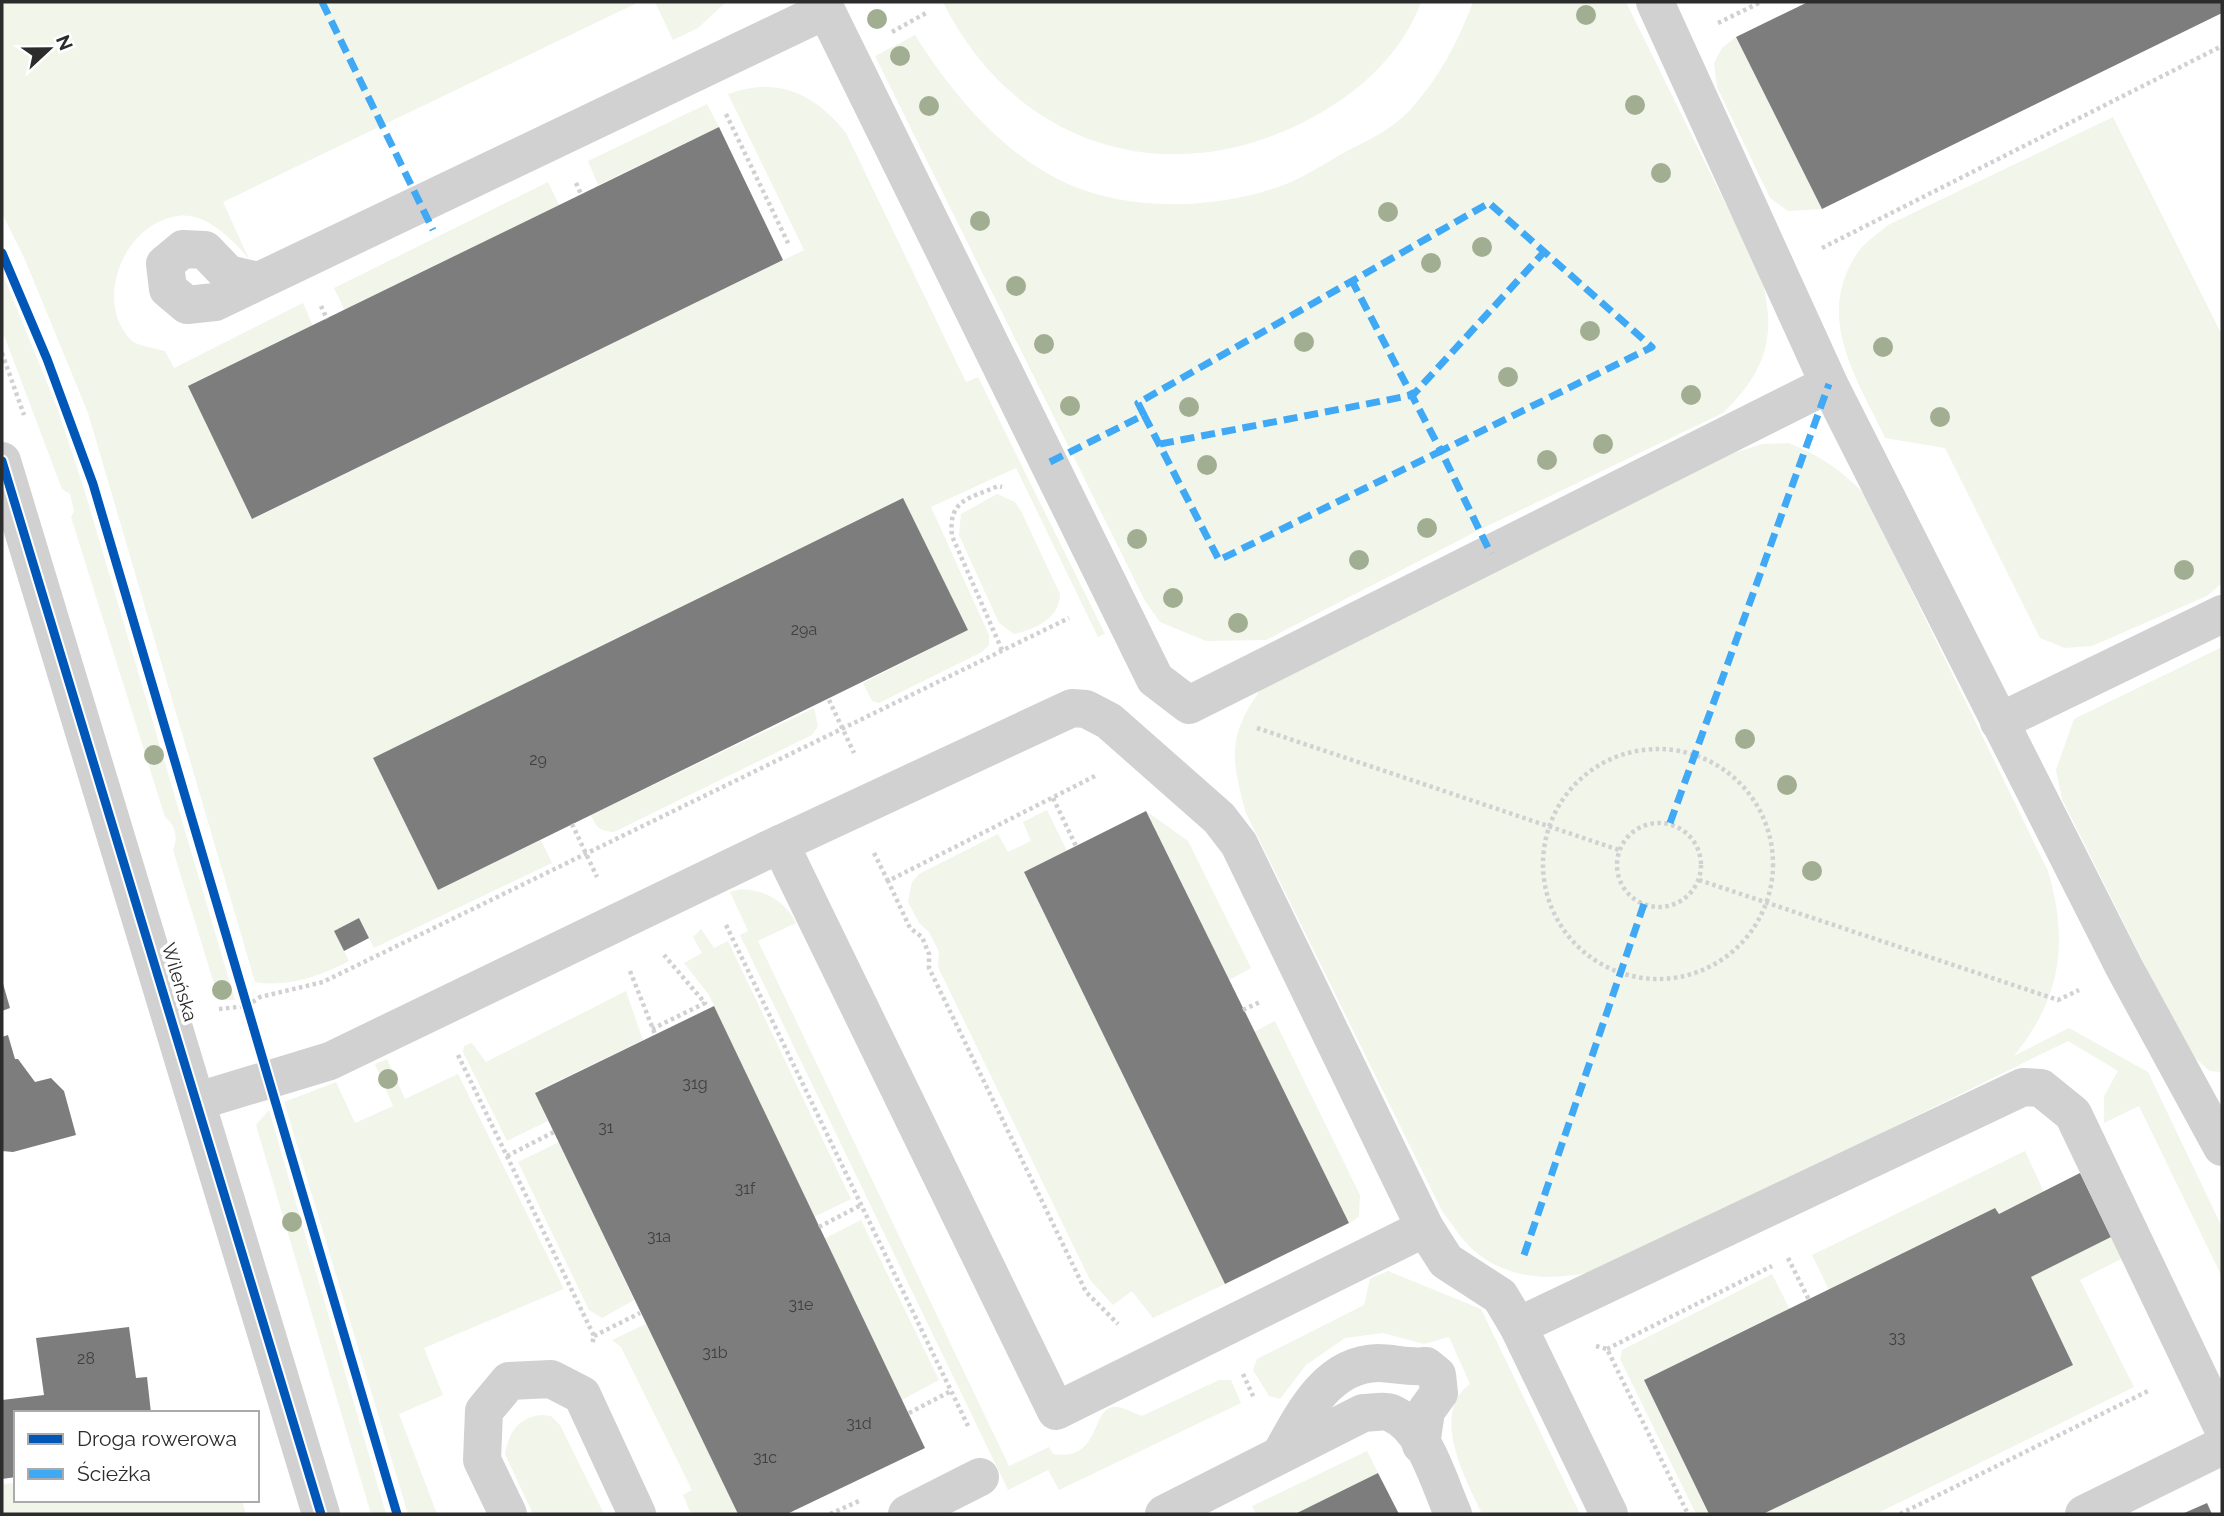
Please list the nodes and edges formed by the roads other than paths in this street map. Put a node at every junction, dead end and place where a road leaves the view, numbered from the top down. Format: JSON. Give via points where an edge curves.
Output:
{"nodes":[{"id":1,"x":1655,"y":2,"type":"edge"},
{"id":2,"x":824,"y":6,"type":"edge"},
{"id":3,"x":258,"y":281,"type":"dead end"},
{"id":4,"x":1829,"y":384,"type":"junction"},
{"id":5,"x":2,"y":461,"type":"edge"},
{"id":6,"x":15,"y":548,"type":"edge"},
{"id":7,"x":2222,"y":614,"type":"edge"},
{"id":8,"x":2000,"y":722,"type":"junction"},
{"id":9,"x":780,"y":844,"type":"junction"},
{"id":10,"x":198,"y":1101,"type":"junction"},
{"id":11,"x":2217,"y":1125,"type":"edge"},
{"id":12,"x":1425,"y":1228,"type":"junction"},
{"id":13,"x":1518,"y":1326,"type":"junction"},
{"id":14,"x":2222,"y":1426,"type":"edge"},
{"id":15,"x":1421,"y":1445,"type":"junction"},
{"id":16,"x":2222,"y":1446,"type":"edge"},
{"id":17,"x":1281,"y":1454,"type":"junction"},
{"id":18,"x":979,"y":1477,"type":"dead end"},
{"id":19,"x":321,"y":1514,"type":"edge"},
{"id":20,"x":508,"y":1514,"type":"edge"},
{"id":21,"x":637,"y":1514,"type":"edge"},
{"id":22,"x":907,"y":1514,"type":"edge"},
{"id":23,"x":1164,"y":1514,"type":"edge"},
{"id":24,"x":1453,"y":1514,"type":"edge"},
{"id":25,"x":1609,"y":1514,"type":"edge"},
{"id":26,"x":2084,"y":1514,"type":"edge"}],
"edges":[{"from":1,"to":4,"type":"street"},
{"from":2,"to":3,"type":"street"},
{"from":2,"to":4,"type":"street","via":[[1155,679],[1189,705]]},
{"from":4,"to":8,"type":"street"},
{"from":5,"to":6,"type":"street","name":"Wileńska"},
{"from":6,"to":10,"type":"street","name":"Wileńska"},
{"from":7,"to":8,"type":"street"},
{"from":8,"to":11,"type":"street","via":[[2124,967]]},
{"from":9,"to":10,"type":"street","via":[[330,1061]]},
{"from":9,"to":12,"type":"street","via":[[1072,708],[1099,714],[1219,818],[1240,844]]},
{"from":9,"to":12,"type":"street","via":[[1056,1412]]},
{"from":10,"to":19,"type":"street","name":"Wileńska"},
{"from":12,"to":13,"type":"street","via":[[1446,1261],[1500,1296]]},
{"from":13,"to":14,"type":"street","via":[[2023,1087],[2041,1088],[2073,1114]]},
{"from":13,"to":25,"type":"street"},
{"from":15,"to":17,"type":"street","via":[[1410,1426],[1389,1412],[1363,1413]]},
{"from":15,"to":17,"type":"street","via":[[1426,1411],[1439,1393],[1437,1376],[1426,1366],[1380,1363],[1354,1366],[1329,1380]]},
{"from":15,"to":24,"type":"street"},
{"from":16,"to":26,"type":"street"},
{"from":17,"to":23,"type":"street"},
{"from":18,"to":22,"type":"street"},
{"from":20,"to":21,"type":"street","via":[[482,1460],[484,1411],[509,1381],[551,1379],[582,1395]]}]}
